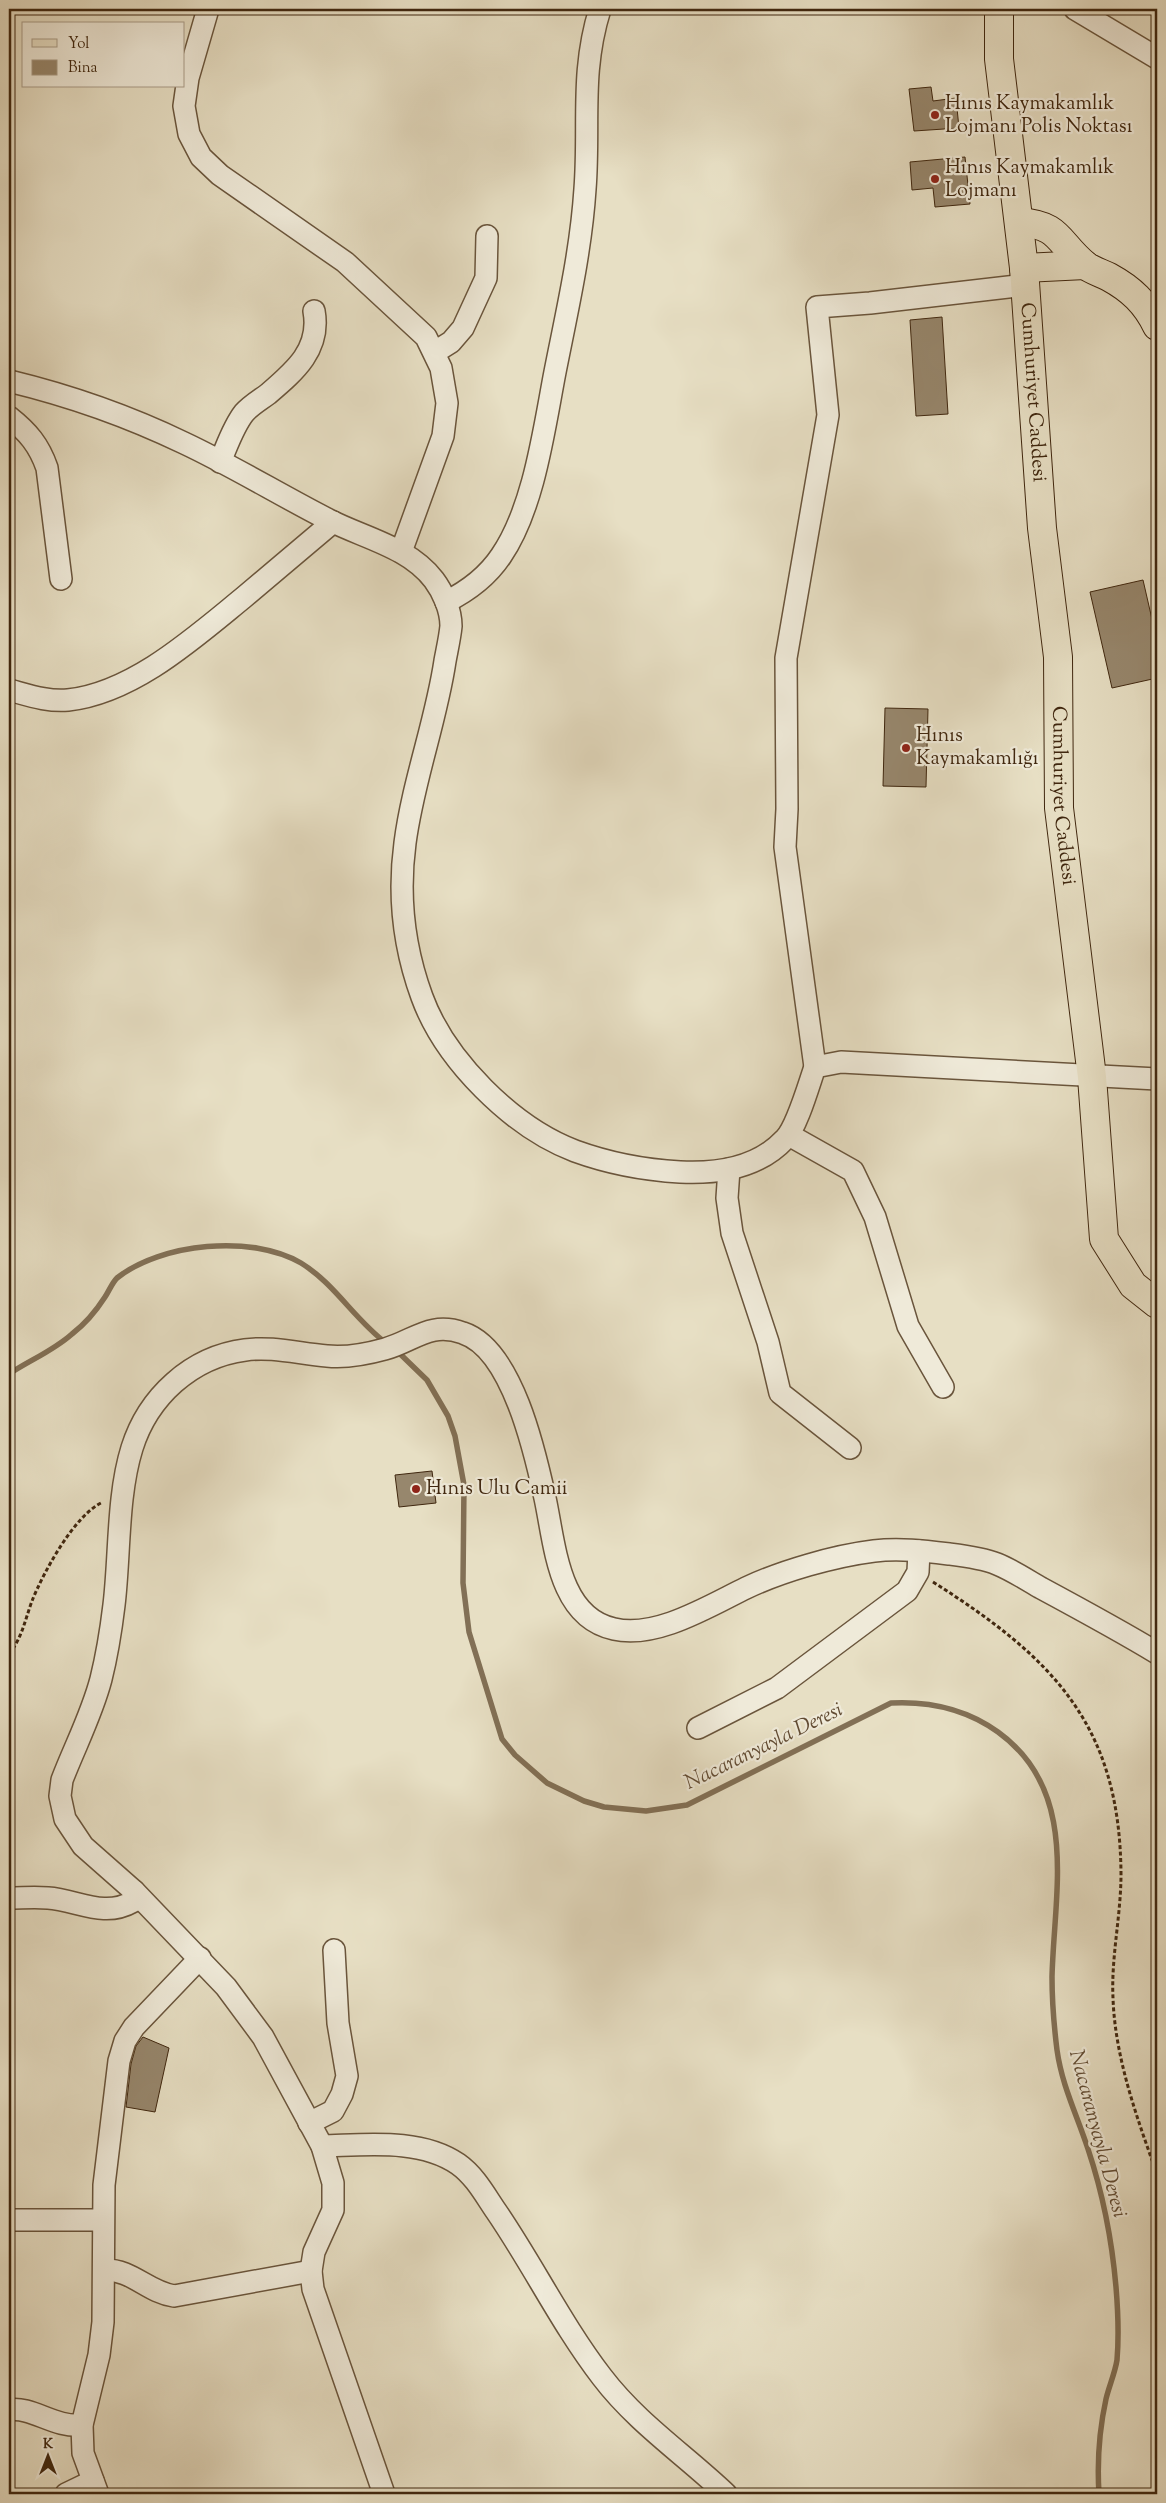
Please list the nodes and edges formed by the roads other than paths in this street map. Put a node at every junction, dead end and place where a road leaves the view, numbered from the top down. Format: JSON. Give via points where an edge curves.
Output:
{"nodes":[{"id":1,"x":208,"y":9,"type":"edge"},
{"id":2,"x":600,"y":9,"type":"edge"},
{"id":3,"x":999,"y":9,"type":"edge"},
{"id":4,"x":1074,"y":9,"type":"edge"},
{"id":5,"x":1157,"y":58,"type":"edge"},
{"id":6,"x":1019,"y":222,"type":"junction"},
{"id":7,"x":487,"y":236,"type":"dead end"},
{"id":8,"x":1085,"y":265,"type":"junction"},
{"id":9,"x":1024,"y":277,"type":"junction"},
{"id":10,"x":314,"y":311,"type":"dead end"},
{"id":11,"x":1157,"y":326,"type":"edge"},
{"id":12,"x":435,"y":352,"type":"junction"},
{"id":13,"x":9,"y":381,"type":"edge"},
{"id":14,"x":9,"y":417,"type":"edge"},
{"id":15,"x":220,"y":462,"type":"junction"},
{"id":16,"x":333,"y":522,"type":"junction"},
{"id":17,"x":401,"y":552,"type":"junction"},
{"id":18,"x":61,"y":579,"type":"dead end"},
{"id":19,"x":446,"y":602,"type":"junction"},
{"id":20,"x":9,"y":690,"type":"edge"},
{"id":21,"x":815,"y":1067,"type":"junction"},
{"id":22,"x":1092,"y":1077,"type":"junction"},
{"id":23,"x":1157,"y":1079,"type":"edge"},
{"id":24,"x":789,"y":1136,"type":"junction"},
{"id":25,"x":729,"y":1169,"type":"junction"},
{"id":26,"x":1157,"y":1304,"type":"edge"},
{"id":27,"x":943,"y":1387,"type":"dead end"},
{"id":28,"x":850,"y":1448,"type":"dead end"},
{"id":29,"x":919,"y":1551,"type":"junction"},
{"id":30,"x":1157,"y":1653,"type":"edge"},
{"id":31,"x":698,"y":1728,"type":"dead end"},
{"id":32,"x":134,"y":1891,"type":"junction"},
{"id":33,"x":9,"y":1898,"type":"edge"},
{"id":34,"x":334,"y":1950,"type":"dead end"},
{"id":35,"x":200,"y":1958,"type":"junction"},
{"id":36,"x":309,"y":2123,"type":"junction"},
{"id":37,"x":322,"y":2146,"type":"junction"},
{"id":38,"x":9,"y":2220,"type":"edge"},
{"id":39,"x":102,"y":2220,"type":"junction"},
{"id":40,"x":104,"y":2270,"type":"junction"},
{"id":41,"x":312,"y":2271,"type":"junction"},
{"id":42,"x":9,"y":2410,"type":"edge"},
{"id":43,"x":82,"y":2425,"type":"junction"},
{"id":44,"x":96,"y":2488,"type":"edge"},
{"id":45,"x":66,"y":2494,"type":"edge"},
{"id":46,"x":384,"y":2494,"type":"edge"},
{"id":47,"x":726,"y":2494,"type":"edge"}],
"edges":[{"from":1,"to":12,"type":"street","via":[[188,78],[184,106],[189,134],[201,157],[220,175],[345,262],[426,337]]},
{"from":2,"to":19,"type":"street","via":[[586,72],[587,151],[582,223],[540,454],[521,514],[502,556],[473,586]]},
{"from":3,"to":6,"type":"main road","name":"Cumhuriyet Caddesi","via":[[999,59]]},
{"from":4,"to":5,"type":"street"},
{"from":6,"to":8,"type":"main road","via":[[1053,230]]},
{"from":6,"to":9,"type":"main road","name":"Cumhuriyet Caddesi"},
{"from":7,"to":12,"type":"street","via":[[486,278],[463,328],[451,342]]},
{"from":8,"to":9,"type":"main road"},
{"from":8,"to":11,"type":"main road","via":[[1136,295],[1148,308]]},
{"from":9,"to":21,"type":"street","via":[[870,303],[817,306],[828,415],[786,658],[787,809],[784,847]]},
{"from":9,"to":22,"type":"main road","name":"Cumhuriyet Caddesi","via":[[1042,528],[1058,656],[1059,808]]},
{"from":10,"to":15,"type":"street","via":[[316,331],[306,358],[245,411]]},
{"from":12,"to":17,"type":"street","via":[[445,386],[446,420],[438,453]]},
{"from":13,"to":15,"type":"street","via":[[58,392],[182,442]]},
{"from":14,"to":18,"type":"street","via":[[30,433],[47,468]]},
{"from":15,"to":16,"type":"street"},
{"from":16,"to":17,"type":"street"},
{"from":16,"to":20,"type":"street","via":[[187,646],[118,686],[93,696],[66,700],[45,699]]},
{"from":17,"to":19,"type":"street","via":[[435,581]]},
{"from":19,"to":25,"type":"street","via":[[451,623],[442,686],[416,784],[405,842],[402,887],[410,961],[423,1001],[440,1037],[467,1072],[496,1101],[571,1150],[655,1170],[699,1173]]},
{"from":21,"to":22,"type":"street","via":[[841,1062]]},
{"from":21,"to":24,"type":"street"},
{"from":22,"to":23,"type":"street"},
{"from":22,"to":26,"type":"main road","name":"Cumhuriyet Caddesi","via":[[1104,1239],[1133,1285]]},
{"from":24,"to":25,"type":"street","via":[[753,1162]]},
{"from":24,"to":27,"type":"street","via":[[852,1172],[875,1217],[908,1326]]},
{"from":25,"to":28,"type":"street","via":[[732,1233],[768,1342],[780,1393]]},
{"from":29,"to":30,"type":"street","via":[[971,1557],[997,1564]]},
{"from":29,"to":31,"type":"street","via":[[918,1572],[907,1591],[777,1688]]},
{"from":29,"to":32,"type":"street","via":[[874,1551],[831,1560],[753,1585],[672,1622],[642,1631],[605,1627],[587,1617],[561,1575],[523,1419],[510,1383],[483,1343],[465,1333],[431,1329],[388,1348],[338,1357],[272,1349],[221,1355],[191,1368],[166,1389],[148,1414],[132,1448],[104,1665],[86,1724],[62,1780],[60,1796],[65,1819],[83,1846]]},
{"from":32,"to":33,"type":"street","via":[[132,1902],[120,1909],[93,1908],[49,1898]]},
{"from":32,"to":35,"type":"street"},
{"from":34,"to":36,"type":"street","via":[[338,2023],[347,2076],[333,2111]]},
{"from":35,"to":36,"type":"street","via":[[263,2037]]},
{"from":35,"to":39,"type":"street","via":[[134,2027],[126,2041],[114,2091]]},
{"from":36,"to":37,"type":"street"},
{"from":37,"to":41,"type":"street","via":[[333,2183],[333,2210],[314,2252]]},
{"from":37,"to":47,"type":"street","via":[[410,2147],[444,2156],[469,2172],[528,2260],[584,2353],[604,2379],[647,2427]]},
{"from":38,"to":39,"type":"street"},
{"from":39,"to":40,"type":"street"},
{"from":40,"to":41,"type":"street","via":[[128,2274],[152,2290],[174,2296]]},
{"from":40,"to":43,"type":"street","via":[[99,2355]]},
{"from":41,"to":46,"type":"street","via":[[313,2289],[325,2327]]},
{"from":42,"to":43,"type":"street","via":[[21,2410],[68,2426]]},
{"from":43,"to":44,"type":"street","via":[[83,2453]]},
{"from":44,"to":45,"type":"street"}]}
